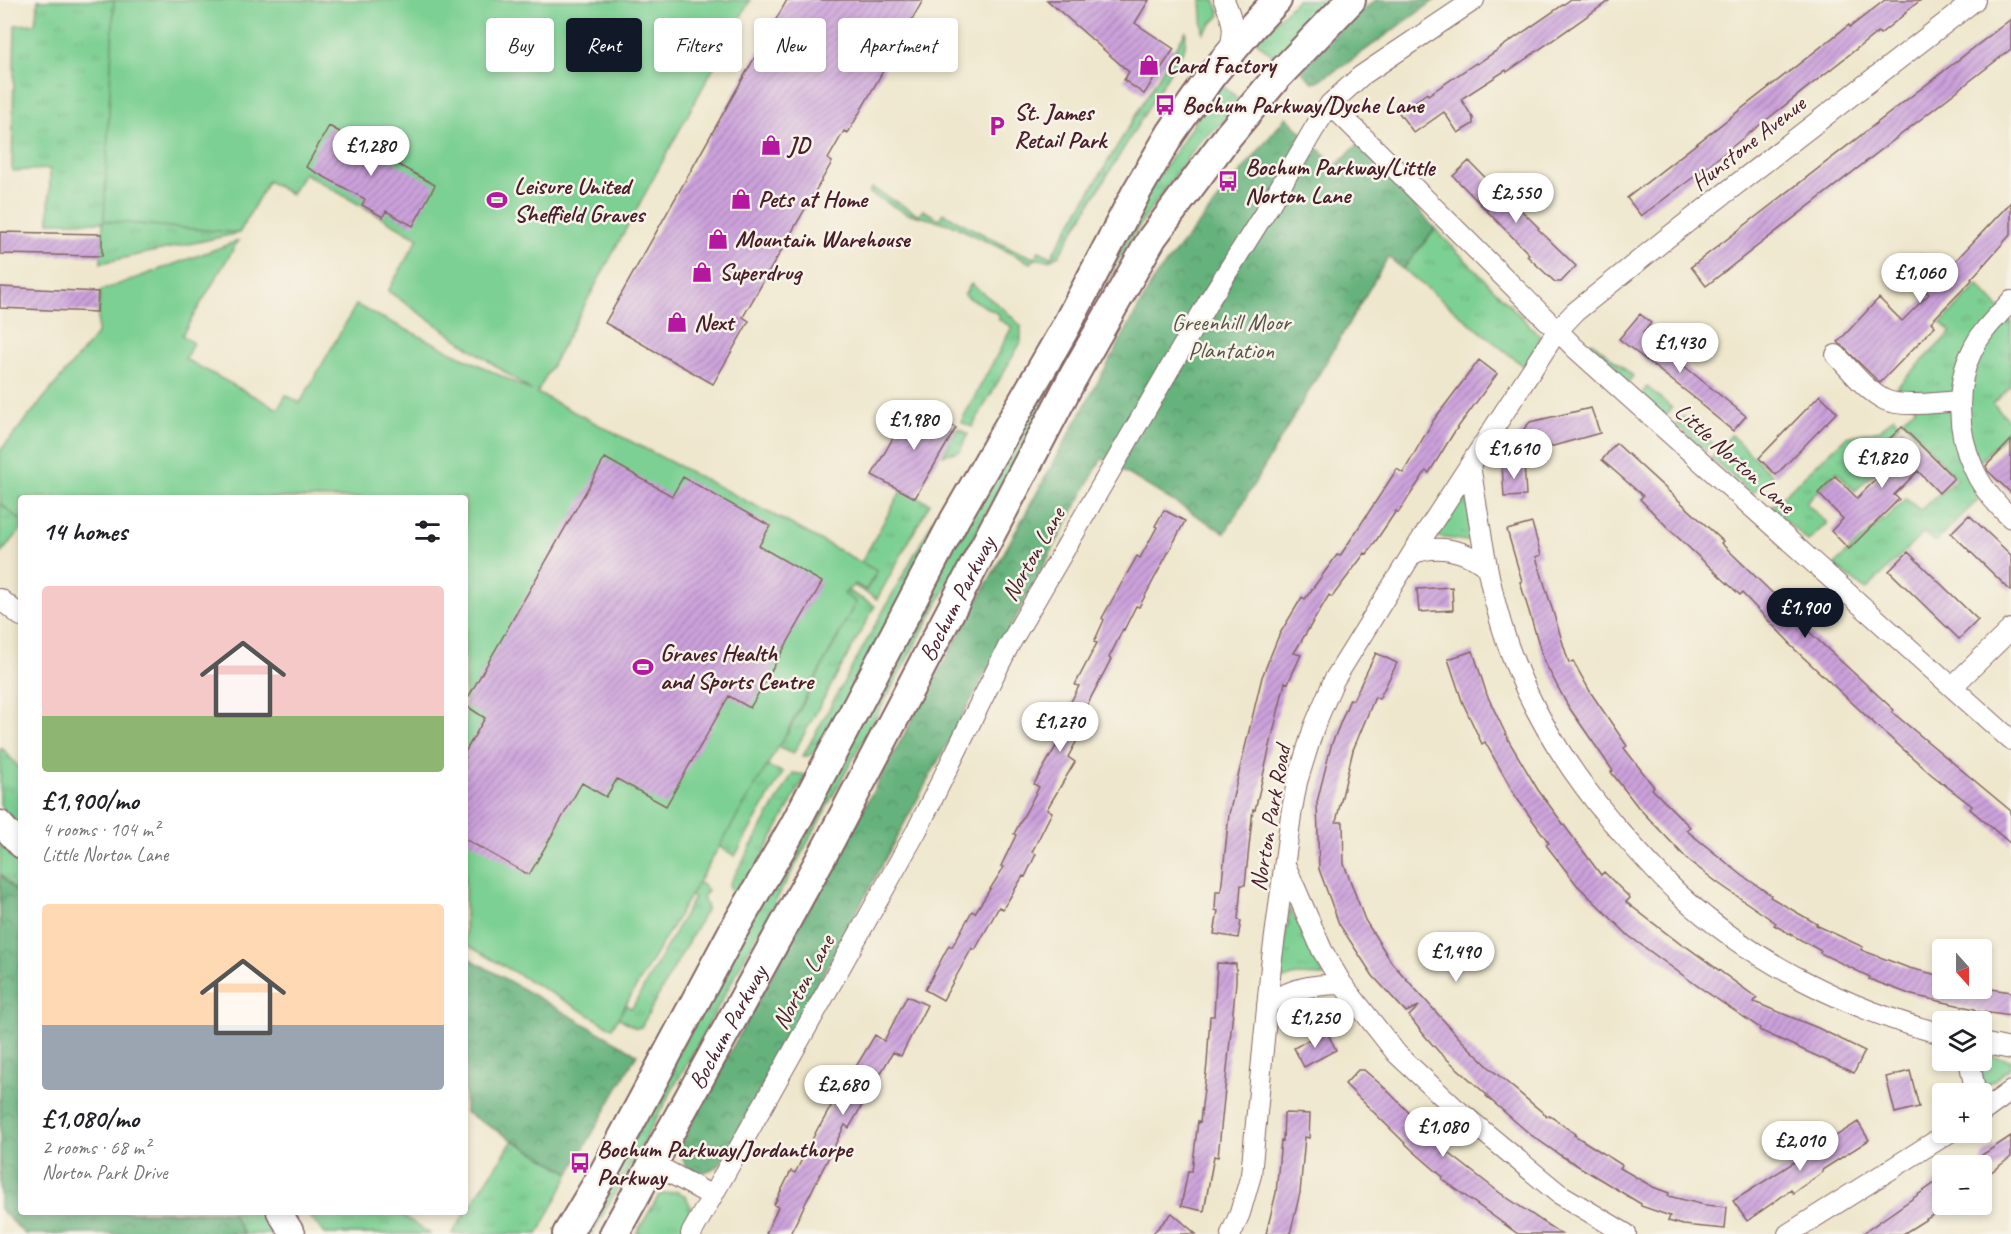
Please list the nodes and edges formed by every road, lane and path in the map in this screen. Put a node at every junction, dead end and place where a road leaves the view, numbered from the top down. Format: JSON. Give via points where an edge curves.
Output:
{"nodes":[{"id":1,"x":1224,"y":0,"type":"edge"},
{"id":2,"x":1277,"y":0,"type":"edge"},
{"id":3,"x":1351,"y":0,"type":"edge"},
{"id":4,"x":1474,"y":0,"type":"edge"},
{"id":5,"x":1975,"y":0,"type":"edge"},
{"id":6,"x":1228,"y":53,"type":"junction"},
{"id":7,"x":1330,"y":104,"type":"junction"},
{"id":8,"x":2011,"y":301,"type":"edge"},
{"id":9,"x":1557,"y":331,"type":"junction"},
{"id":10,"x":1836,"y":355,"type":"dead end"},
{"id":11,"x":1960,"y":401,"type":"junction"},
{"id":12,"x":1470,"y":465,"type":"junction"},
{"id":13,"x":2011,"y":518,"type":"edge"},
{"id":14,"x":1412,"y":554,"type":"junction"},
{"id":15,"x":1486,"y":566,"type":"junction"},
{"id":16,"x":0,"y":599,"type":"edge"},
{"id":17,"x":18,"y":614,"type":"edge"},
{"id":18,"x":2011,"y":629,"type":"edge"},
{"id":19,"x":1952,"y":687,"type":"junction"},
{"id":20,"x":2011,"y":740,"type":"edge"},
{"id":21,"x":0,"y":824,"type":"edge"},
{"id":22,"x":18,"y":843,"type":"edge"},
{"id":23,"x":1285,"y":865,"type":"junction"},
{"id":24,"x":1342,"y":984,"type":"junction"},
{"id":25,"x":1267,"y":1005,"type":"junction"},
{"id":26,"x":1932,"y":1031,"type":"edge"},
{"id":27,"x":1992,"y":1044,"type":"edge"},
{"id":28,"x":2011,"y":1049,"type":"edge"},
{"id":29,"x":2011,"y":1091,"type":"edge"},
{"id":30,"x":1992,"y":1105,"type":"edge"},
{"id":31,"x":1933,"y":1143,"type":"edge"},
{"id":32,"x":654,"y":1164,"type":"junction"},
{"id":33,"x":712,"y":1196,"type":"junction"},
{"id":34,"x":281,"y":1215,"type":"edge"},
{"id":35,"x":293,"y":1234,"type":"edge"},
{"id":36,"x":567,"y":1234,"type":"edge"},
{"id":37,"x":614,"y":1234,"type":"edge"},
{"id":38,"x":691,"y":1234,"type":"edge"},
{"id":39,"x":1231,"y":1234,"type":"edge"},
{"id":40,"x":1626,"y":1234,"type":"edge"},
{"id":41,"x":1788,"y":1234,"type":"edge"}],
"edges":[{"from":1,"to":6,"type":"street","via":[[1234,32]]},
{"from":2,"to":6,"type":"highway","name":"Bochum Parkway"},
{"from":3,"to":32,"type":"highway","name":"Bochum Parkway","via":[[1286,66],[1242,119],[1146,248],[1072,379],[827,847]]},
{"from":4,"to":7,"type":"street","name":"Norton Lane","via":[[1361,76]]},
{"from":5,"to":9,"type":"street","name":"Hunstone Avenue","via":[[1667,238]]},
{"from":6,"to":36,"type":"highway","name":"Bochum Parkway","via":[[1171,133],[1137,191],[1064,330],[956,519],[794,826]]},
{"from":7,"to":9,"type":"street","name":"Little Norton Lane"},
{"from":7,"to":33,"type":"street","name":"Norton Lane","via":[[1210,299],[1008,647],[917,830]]},
{"from":8,"to":11,"type":"street","via":[[1986,327],[1971,352]]},
{"from":9,"to":12,"type":"street","name":"Norton Park Road"},
{"from":9,"to":19,"type":"street","name":"Little Norton Lane"},
{"from":10,"to":11,"type":"street","via":[[1870,391],[1886,400],[1898,404]]},
{"from":11,"to":13,"type":"street","via":[[1972,467],[1986,491]]},
{"from":12,"to":14,"type":"street","name":"Norton Park Road"},
{"from":12,"to":15,"type":"street"},
{"from":14,"to":15,"type":"street","via":[[1450,549]]},
{"from":14,"to":23,"type":"street","name":"Norton Park Road","via":[[1335,680],[1314,727],[1297,782]]},
{"from":15,"to":26,"type":"street","via":[[1514,663],[1537,711],[1565,761],[1646,861],[1681,896],[1739,942],[1793,975],[1877,1013]]},
{"from":16,"to":17,"type":"street"},
{"from":18,"to":19,"type":"street"},
{"from":19,"to":20,"type":"street","name":"Little Norton Lane"},
{"from":21,"to":22,"type":"main road"},
{"from":23,"to":24,"type":"street","via":[[1322,950]]},
{"from":23,"to":25,"type":"street","name":"Norton Park Road"},
{"from":24,"to":25,"type":"street","via":[[1304,987],[1284,993]]},
{"from":24,"to":40,"type":"street","via":[[1397,1054],[1447,1100],[1558,1192]]},
{"from":25,"to":39,"type":"street","name":"Norton Park Road","via":[[1251,1175]]},
{"from":27,"to":28,"type":"street"},
{"from":29,"to":30,"type":"street"},
{"from":31,"to":41,"type":"street"},
{"from":32,"to":33,"type":"street"},
{"from":32,"to":37,"type":"highway","name":"Bochum Parkway"},
{"from":33,"to":38,"type":"street","name":"Norton Lane"},
{"from":34,"to":35,"type":"main road"}]}
